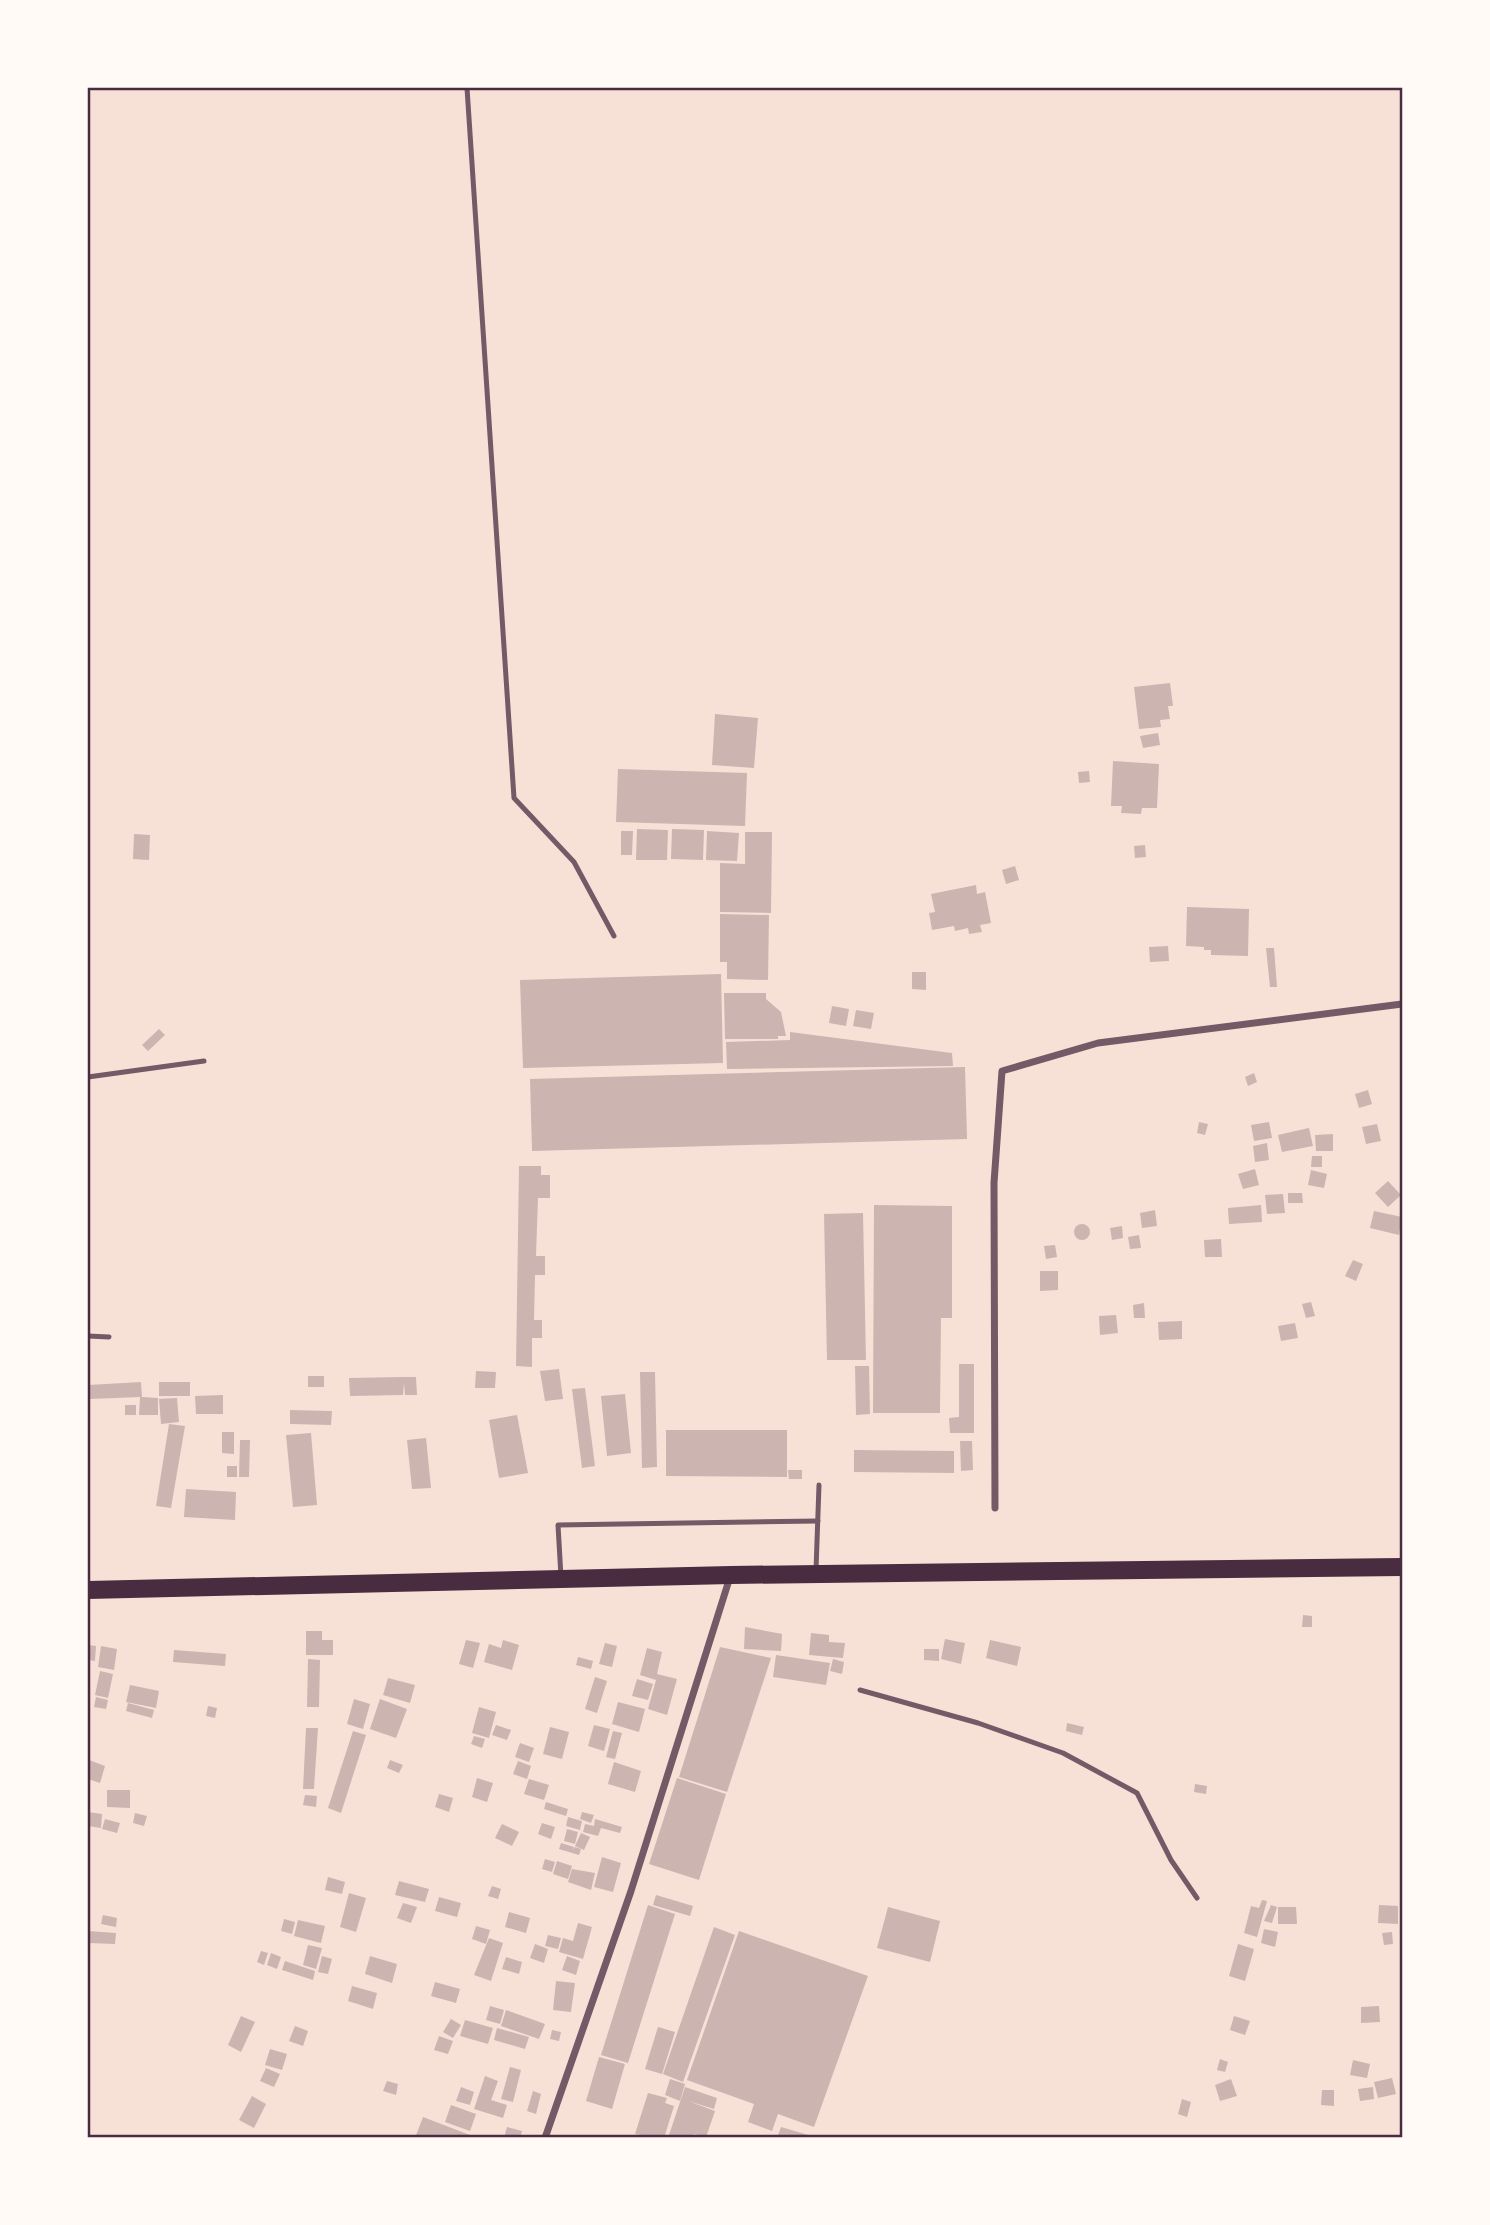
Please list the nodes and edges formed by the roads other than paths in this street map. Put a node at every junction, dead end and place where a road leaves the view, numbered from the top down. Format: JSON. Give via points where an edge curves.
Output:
{"nodes":[{"id":1,"x":467,"y":88,"type":"edge"},
{"id":2,"x":614,"y":936,"type":"dead end"},
{"id":3,"x":1402,"y":1004,"type":"edge"},
{"id":4,"x":204,"y":1061,"type":"dead end"},
{"id":5,"x":88,"y":1077,"type":"edge"},
{"id":6,"x":88,"y":1336,"type":"edge"},
{"id":7,"x":109,"y":1337,"type":"dead end"},
{"id":8,"x":819,"y":1485,"type":"dead end"},
{"id":9,"x":995,"y":1508,"type":"dead end"},
{"id":10,"x":818,"y":1521,"type":"junction"},
{"id":11,"x":1402,"y":1567,"type":"edge"},
{"id":12,"x":816,"y":1574,"type":"junction"},
{"id":13,"x":731,"y":1576,"type":"junction"},
{"id":14,"x":561,"y":1580,"type":"junction"},
{"id":15,"x":88,"y":1590,"type":"edge"},
{"id":16,"x":860,"y":1690,"type":"dead end"},
{"id":17,"x":1197,"y":1898,"type":"dead end"},
{"id":18,"x":545,"y":2137,"type":"edge"}],
"edges":[{"from":1,"to":2,"type":"lane","via":[[514,797],[574,862]]},
{"from":3,"to":9,"type":"street","via":[[1098,1043],[1002,1071],[994,1183]]},
{"from":4,"to":5,"type":"lane"},
{"from":6,"to":7,"type":"lane"},
{"from":8,"to":10,"type":"lane"},
{"from":10,"to":12,"type":"lane"},
{"from":10,"to":14,"type":"lane","via":[[558,1525]]},
{"from":11,"to":12,"type":"main road"},
{"from":12,"to":13,"type":"main road"},
{"from":13,"to":14,"type":"main road"},
{"from":13,"to":18,"type":"street","via":[[631,1891]]},
{"from":14,"to":15,"type":"main road"},
{"from":16,"to":17,"type":"lane","via":[[1063,1753],[1136,1793]]}]}
